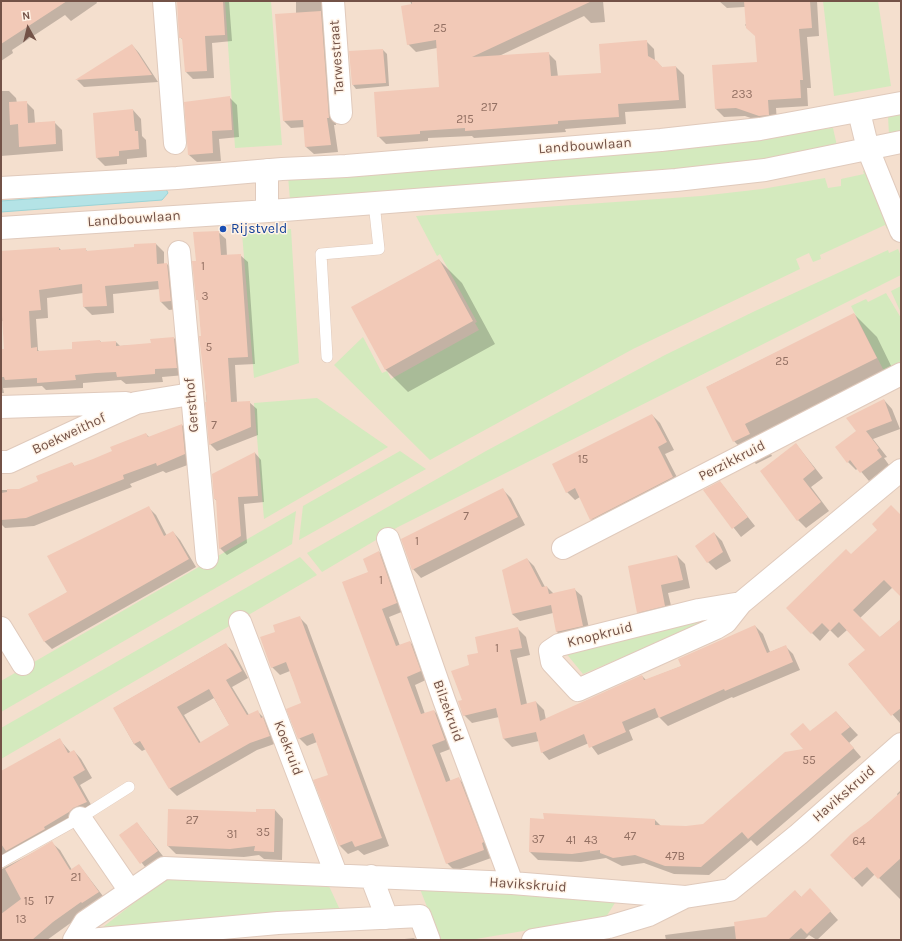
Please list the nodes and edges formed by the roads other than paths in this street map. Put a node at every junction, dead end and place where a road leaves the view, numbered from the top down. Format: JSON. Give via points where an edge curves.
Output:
{"nodes":[{"id":1,"x":164,"y":1,"type":"edge"},
{"id":2,"x":332,"y":1,"type":"edge"},
{"id":3,"x":901,"y":103,"type":"edge"},
{"id":4,"x":859,"y":112,"type":"junction"},
{"id":5,"x":341,"y":113,"type":"dead end"},
{"id":6,"x":901,"y":142,"type":"edge"},
{"id":7,"x":175,"y":143,"type":"dead end"},
{"id":8,"x":868,"y":149,"type":"junction"},
{"id":9,"x":267,"y":170,"type":"junction"},
{"id":10,"x":1,"y":188,"type":"edge"},
{"id":11,"x":374,"y":203,"type":"junction"},
{"id":12,"x":267,"y":211,"type":"junction"},
{"id":13,"x":1,"y":228,"type":"edge"},
{"id":14,"x":901,"y":231,"type":"edge"},
{"id":15,"x":179,"y":252,"type":"dead end"},
{"id":16,"x":327,"y":357,"type":"dead end"},
{"id":17,"x":901,"y":374,"type":"edge"},
{"id":18,"x":191,"y":394,"type":"junction"},
{"id":19,"x":136,"y":403,"type":"junction"},
{"id":20,"x":1,"y":407,"type":"edge"},
{"id":21,"x":1,"y":462,"type":"edge"},
{"id":22,"x":901,"y":470,"type":"edge"},
{"id":23,"x":388,"y":539,"type":"dead end"},
{"id":24,"x":563,"y":548,"type":"dead end"},
{"id":25,"x":207,"y":558,"type":"dead end"},
{"id":26,"x":741,"y":603,"type":"junction"},
{"id":27,"x":240,"y":622,"type":"dead end"},
{"id":28,"x":1,"y":628,"type":"edge"},
{"id":29,"x":23,"y":664,"type":"dead end"},
{"id":30,"x":901,"y":744,"type":"edge"},
{"id":31,"x":129,"y":787,"type":"dead end"},
{"id":32,"x":80,"y":818,"type":"junction"},
{"id":33,"x":1,"y":862,"type":"edge"},
{"id":34,"x":336,"y":874,"type":"junction"},
{"id":35,"x":371,"y":876,"type":"junction"},
{"id":36,"x":512,"y":883,"type":"junction"},
{"id":37,"x":130,"y":891,"type":"junction"},
{"id":38,"x":685,"y":897,"type":"junction"},
{"id":39,"x":387,"y":918,"type":"junction"},
{"id":40,"x":74,"y":940,"type":"edge"},
{"id":41,"x":89,"y":940,"type":"edge"},
{"id":42,"x":429,"y":940,"type":"edge"},
{"id":43,"x":533,"y":940,"type":"edge"}],
"edges":[{"from":1,"to":7,"type":"street"},
{"from":2,"to":5,"type":"street","name":"Tarwestraat"},
{"from":3,"to":4,"type":"street","name":"Landbouwlaan"},
{"from":4,"to":8,"type":"street"},
{"from":4,"to":9,"type":"street","name":"Landbouwlaan","via":[[760,129],[661,140],[346,166]]},
{"from":6,"to":8,"type":"street","name":"Landbouwlaan"},
{"from":8,"to":11,"type":"street","name":"Landbouwlaan","via":[[765,170],[676,180]]},
{"from":8,"to":14,"type":"street"},
{"from":9,"to":10,"type":"street","name":"Landbouwlaan"},
{"from":9,"to":12,"type":"street"},
{"from":11,"to":12,"type":"street","name":"Landbouwlaan"},
{"from":11,"to":16,"type":"lane","via":[[379,249],[321,254]]},
{"from":12,"to":13,"type":"street","name":"Landbouwlaan"},
{"from":15,"to":18,"type":"street","name":"Gersthof"},
{"from":17,"to":24,"type":"street","name":"Perzikkruid"},
{"from":18,"to":19,"type":"street","name":"Boekweithof"},
{"from":18,"to":25,"type":"street","name":"Gersthof"},
{"from":19,"to":20,"type":"street","name":"Boekweithof"},
{"from":19,"to":21,"type":"street","name":"Boekweithof","via":[[9,462]]},
{"from":22,"to":26,"type":"street","name":"Knopkruid"},
{"from":23,"to":36,"type":"street","name":"Bilzekruid"},
{"from":26,"to":26,"type":"street","name":"Knopkruid","via":[[726,622],[716,628],[578,690],[552,662],[550,651],[559,645],[700,610]]},
{"from":27,"to":34,"type":"street","name":"Koekruid"},
{"from":28,"to":29,"type":"street"},
{"from":30,"to":38,"type":"street","name":"Havikskruid","via":[[799,834],[730,890]]},
{"from":31,"to":32,"type":"lane"},
{"from":32,"to":33,"type":"lane"},
{"from":32,"to":37,"type":"street"},
{"from":34,"to":35,"type":"street","name":"Havikskruid"},
{"from":34,"to":37,"type":"street","name":"Havikskruid","via":[[164,868]]},
{"from":35,"to":36,"type":"street","name":"Havikskruid"},
{"from":35,"to":39,"type":"street"},
{"from":36,"to":38,"type":"street","name":"Havikskruid"},
{"from":37,"to":40,"type":"street","name":"Havikskruid","via":[[84,922]]},
{"from":38,"to":43,"type":"street","name":"Havikskruid","via":[[649,915],[609,927]]},
{"from":39,"to":41,"type":"street","via":[[278,923]]},
{"from":39,"to":42,"type":"street","via":[[420,916]]}]}
